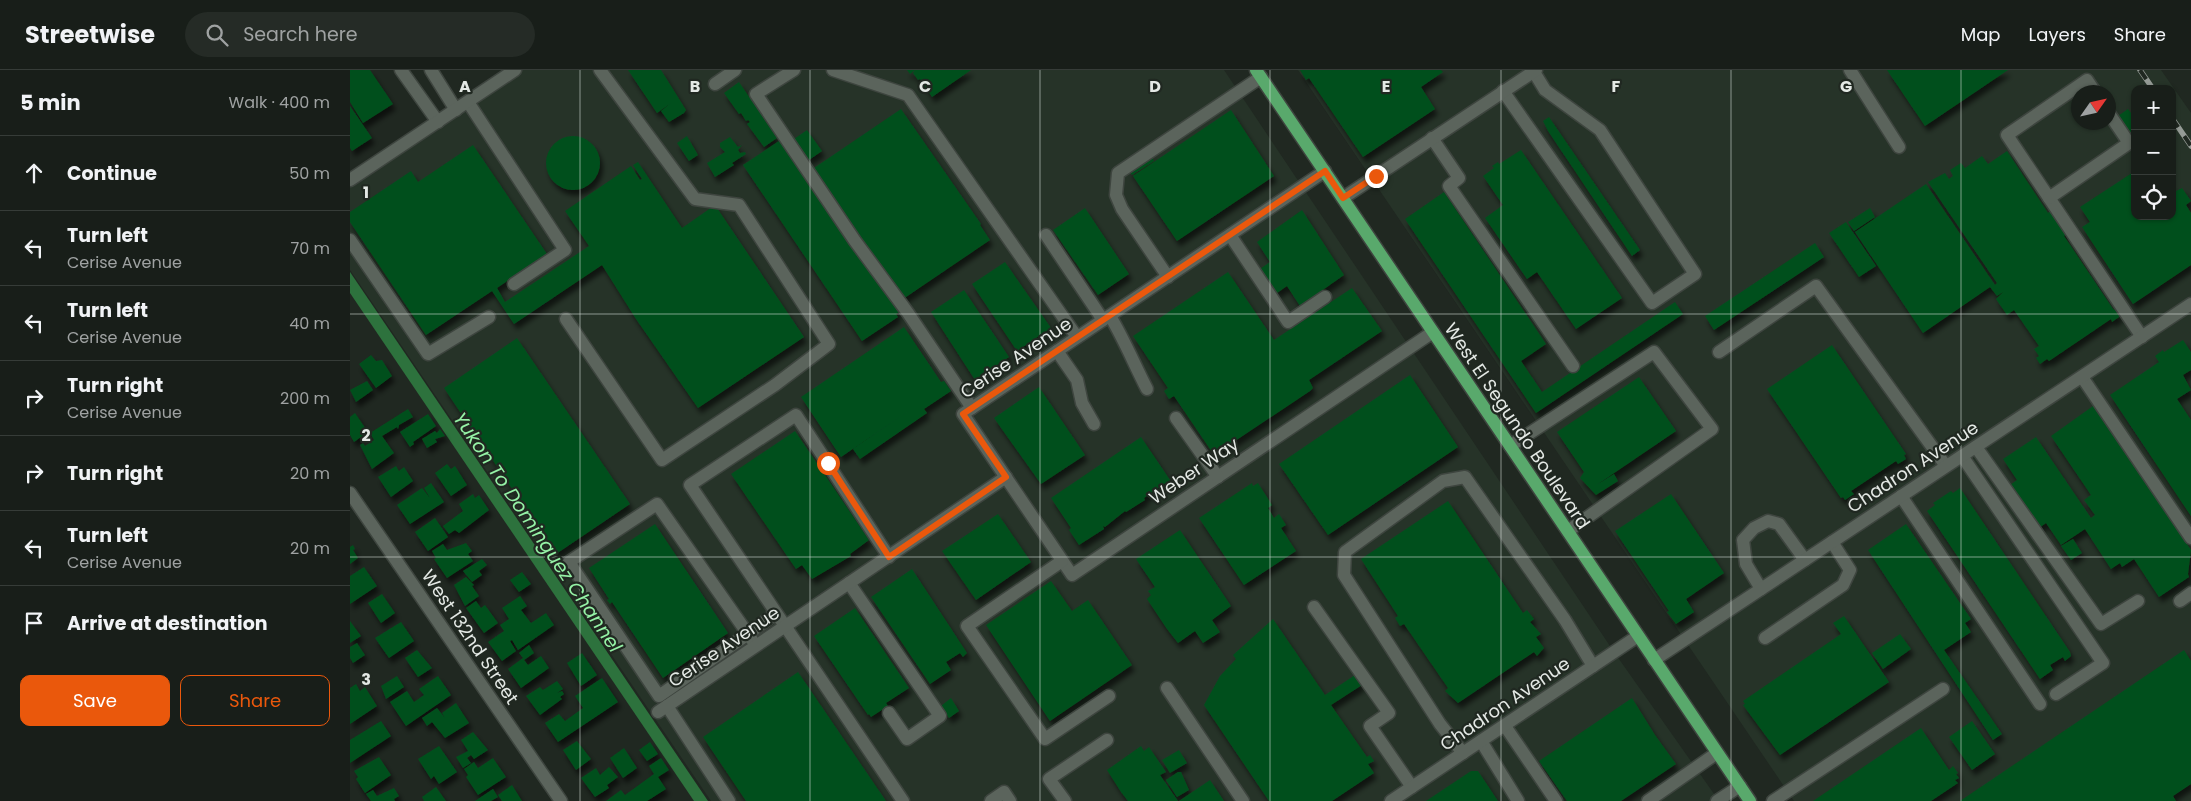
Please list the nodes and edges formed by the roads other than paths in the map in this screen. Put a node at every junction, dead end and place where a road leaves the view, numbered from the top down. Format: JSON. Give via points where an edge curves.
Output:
{"nodes":[{"id":1,"x":401,"y":70,"type":"edge"},
{"id":2,"x":431,"y":70,"type":"edge"},
{"id":3,"x":600,"y":70,"type":"edge"},
{"id":4,"x":735,"y":70,"type":"edge"},
{"id":5,"x":794,"y":70,"type":"edge"},
{"id":6,"x":833,"y":70,"type":"edge"},
{"id":7,"x":1850,"y":70,"type":"edge"},
{"id":8,"x":512,"y":71,"type":"edge"},
{"id":9,"x":1535,"y":71,"type":"edge"},
{"id":10,"x":1258,"y":74,"type":"edge"},
{"id":11,"x":714,"y":84,"type":"dead end"},
{"id":12,"x":2080,"y":85,"type":"edge"},
{"id":13,"x":2090,"y":85,"type":"edge"},
{"id":14,"x":1503,"y":91,"type":"junction"},
{"id":15,"x":2071,"y":91,"type":"edge"},
{"id":16,"x":468,"y":102,"type":"junction"},
{"id":17,"x":456,"y":110,"type":"junction"},
{"id":18,"x":438,"y":122,"type":"junction"},
{"id":19,"x":2116,"y":124,"type":"edge"},
{"id":20,"x":1432,"y":138,"type":"junction"},
{"id":21,"x":1899,"y":147,"type":"dead end"},
{"id":22,"x":1325,"y":171,"type":"junction"},
{"id":23,"x":350,"y":180,"type":"edge"},
{"id":24,"x":1343,"y":198,"type":"junction"},
{"id":25,"x":2049,"y":198,"type":"junction"},
{"id":26,"x":1046,"y":234,"type":"dead end"},
{"id":27,"x":1230,"y":235,"type":"junction"},
{"id":28,"x":350,"y":240,"type":"edge"},
{"id":29,"x":1168,"y":277,"type":"junction"},
{"id":30,"x":514,"y":284,"type":"dead end"},
{"id":31,"x":1325,"y":297,"type":"dead end"},
{"id":32,"x":2191,"y":304,"type":"edge"},
{"id":33,"x":489,"y":317,"type":"dead end"},
{"id":34,"x":1106,"y":318,"type":"junction"},
{"id":35,"x":566,"y":319,"type":"dead end"},
{"id":36,"x":1433,"y":332,"type":"junction"},
{"id":37,"x":2142,"y":337,"type":"junction"},
{"id":38,"x":1077,"y":338,"type":"junction"},
{"id":39,"x":1057,"y":351,"type":"junction"},
{"id":40,"x":1719,"y":352,"type":"dead end"},
{"id":41,"x":1573,"y":366,"type":"dead end"},
{"id":42,"x":2082,"y":377,"type":"junction"},
{"id":43,"x":1147,"y":389,"type":"dead end"},
{"id":44,"x":972,"y":408,"type":"junction"},
{"id":45,"x":1176,"y":418,"type":"dead end"},
{"id":46,"x":1094,"y":424,"type":"dead end"},
{"id":47,"x":1510,"y":446,"type":"junction"},
{"id":48,"x":1976,"y":447,"type":"junction"},
{"id":49,"x":1962,"y":456,"type":"junction"},
{"id":50,"x":1946,"y":466,"type":"junction"},
{"id":51,"x":1218,"y":476,"type":"junction"},
{"id":52,"x":1006,"y":477,"type":"junction"},
{"id":53,"x":350,"y":493,"type":"edge"},
{"id":54,"x":1901,"y":496,"type":"junction"},
{"id":55,"x":1568,"y":531,"type":"junction"},
{"id":56,"x":2191,"y":538,"type":"edge"},
{"id":57,"x":1832,"y":542,"type":"junction"},
{"id":58,"x":889,"y":557,"type":"junction"},
{"id":59,"x":1805,"y":560,"type":"junction"},
{"id":60,"x":1062,"y":561,"type":"junction"},
{"id":61,"x":849,"y":583,"type":"junction"},
{"id":62,"x":1761,"y":589,"type":"junction"},
{"id":63,"x":2191,"y":594,"type":"edge"},
{"id":64,"x":2138,"y":601,"type":"dead end"},
{"id":65,"x":2180,"y":601,"type":"dead end"},
{"id":66,"x":1314,"y":607,"type":"dead end"},
{"id":67,"x":776,"y":613,"type":"junction"},
{"id":68,"x":785,"y":626,"type":"junction"},
{"id":69,"x":748,"y":634,"type":"junction"},
{"id":70,"x":1638,"y":636,"type":"junction"},
{"id":71,"x":1765,"y":638,"type":"dead end"},
{"id":72,"x":757,"y":646,"type":"junction"},
{"id":73,"x":1654,"y":660,"type":"junction"},
{"id":74,"x":1593,"y":666,"type":"junction"},
{"id":75,"x":1167,"y":688,"type":"dead end"},
{"id":76,"x":1943,"y":688,"type":"dead end"},
{"id":77,"x":2056,"y":694,"type":"dead end"},
{"id":78,"x":1109,"y":696,"type":"dead end"},
{"id":79,"x":2040,"y":704,"type":"dead end"},
{"id":80,"x":889,"y":713,"type":"dead end"},
{"id":81,"x":1505,"y":726,"type":"junction"},
{"id":82,"x":1107,"y":740,"type":"dead end"},
{"id":83,"x":1481,"y":741,"type":"junction"},
{"id":84,"x":1463,"y":753,"type":"junction"},
{"id":85,"x":1717,"y":753,"type":"junction"},
{"id":86,"x":1740,"y":786,"type":"junction"},
{"id":87,"x":1412,"y":788,"type":"junction"},
{"id":88,"x":561,"y":801,"type":"edge"},
{"id":89,"x":729,"y":801,"type":"edge"},
{"id":90,"x":903,"y":801,"type":"edge"},
{"id":91,"x":991,"y":801,"type":"edge"},
{"id":92,"x":1010,"y":801,"type":"edge"},
{"id":93,"x":1065,"y":801,"type":"edge"},
{"id":94,"x":1243,"y":801,"type":"edge"},
{"id":95,"x":1392,"y":801,"type":"edge"},
{"id":96,"x":1518,"y":801,"type":"edge"},
{"id":97,"x":1556,"y":801,"type":"edge"},
{"id":98,"x":1648,"y":801,"type":"edge"},
{"id":99,"x":1718,"y":801,"type":"edge"},
{"id":100,"x":1750,"y":801,"type":"edge"},
{"id":101,"x":1773,"y":801,"type":"edge"}],
"edges":[{"from":1,"to":18,"type":"street"},
{"from":2,"to":17,"type":"street"},
{"from":3,"to":35,"type":"street","via":[[695,199],[739,205],[829,344],[775,385],[662,460]]},
{"from":4,"to":11,"type":"street"},
{"from":5,"to":44,"type":"street","via":[[756,94]]},
{"from":6,"to":38,"type":"street","via":[[908,95]]},
{"from":7,"to":21,"type":"street"},
{"from":8,"to":16,"type":"street"},
{"from":9,"to":14,"type":"street"},
{"from":9,"to":14,"type":"street","via":[[1545,90],[1600,130],[1695,274],[1652,303]]},
{"from":10,"to":22,"type":"main road","name":"West El Segundo Boulevard"},
{"from":10,"to":29,"type":"street","via":[[1118,174],[1116,195],[1122,209]]},
{"from":12,"to":13,"type":"street","via":[[2087,80]]},
{"from":14,"to":20,"type":"street"},
{"from":15,"to":25,"type":"street","via":[[2007,135]]},
{"from":16,"to":17,"type":"street"},
{"from":16,"to":30,"type":"street","via":[[565,250]]},
{"from":17,"to":18,"type":"street"},
{"from":18,"to":23,"type":"street"},
{"from":19,"to":25,"type":"street","via":[[2129,144]]},
{"from":20,"to":24,"type":"street"},
{"from":20,"to":41,"type":"street","via":[[1459,178],[1449,186]]},
{"from":22,"to":24,"type":"main road","name":"West El Segundo Boulevard"},
{"from":22,"to":27,"type":"street","name":"Cerise Avenue"},
{"from":24,"to":36,"type":"main road","name":"West El Segundo Boulevard"},
{"from":25,"to":37,"type":"street"},
{"from":26,"to":34,"type":"street"},
{"from":27,"to":29,"type":"street","name":"Cerise Avenue"},
{"from":27,"to":31,"type":"street","via":[[1288,322]]},
{"from":28,"to":33,"type":"street","via":[[428,354]]},
{"from":29,"to":34,"type":"street","name":"Cerise Avenue"},
{"from":32,"to":37,"type":"street","name":"Chadron Avenue"},
{"from":34,"to":38,"type":"street","name":"Cerise Avenue"},
{"from":34,"to":43,"type":"street","via":[[1124,338]]},
{"from":36,"to":47,"type":"main road","name":"West El Segundo Boulevard"},
{"from":36,"to":51,"type":"street","name":"Weber Way"},
{"from":37,"to":42,"type":"street","name":"Chadron Avenue"},
{"from":38,"to":39,"type":"street","name":"Cerise Avenue"},
{"from":39,"to":44,"type":"street","name":"Cerise Avenue"},
{"from":39,"to":46,"type":"street","via":[[1076,380],[1082,404]]},
{"from":40,"to":50,"type":"street","via":[[1816,286]]},
{"from":42,"to":48,"type":"street","name":"Chadron Avenue"},
{"from":42,"to":56,"type":"street"},
{"from":44,"to":52,"type":"street","name":"Cerise Avenue","via":[[963,414]]},
{"from":45,"to":51,"type":"street"},
{"from":47,"to":55,"type":"main road","name":"West El Segundo Boulevard"},
{"from":47,"to":55,"type":"street","via":[[1654,352],[1712,429]]},
{"from":48,"to":49,"type":"street","name":"Chadron Avenue"},
{"from":48,"to":64,"type":"street","via":[[2102,624]]},
{"from":49,"to":50,"type":"street","name":"Chadron Avenue"},
{"from":49,"to":77,"type":"street","via":[[2103,663]]},
{"from":50,"to":54,"type":"street","name":"Chadron Avenue"},
{"from":51,"to":60,"type":"street","name":"Weber Way","via":[[1072,574]]},
{"from":52,"to":58,"type":"street","name":"Cerise Avenue"},
{"from":52,"to":60,"type":"street"},
{"from":53,"to":88,"type":"street","name":"West 132nd Street"},
{"from":54,"to":57,"type":"street","name":"Chadron Avenue"},
{"from":54,"to":79,"type":"street"},
{"from":55,"to":70,"type":"main road","name":"West El Segundo Boulevard"},
{"from":57,"to":59,"type":"street","name":"Chadron Avenue"},
{"from":57,"to":71,"type":"street","via":[[1850,570],[1843,586]]},
{"from":58,"to":61,"type":"street","name":"Cerise Avenue"},
{"from":58,"to":67,"type":"street","via":[[796,415],[690,485]]},
{"from":59,"to":62,"type":"street","name":"Chadron Avenue"},
{"from":59,"to":62,"type":"street","via":[[1779,524],[1768,521],[1754,528],[1743,540],[1746,564]]},
{"from":60,"to":78,"type":"street","via":[[967,626],[1045,739]]},
{"from":61,"to":68,"type":"street","name":"Cerise Avenue"},
{"from":61,"to":80,"type":"street","via":[[940,716],[907,740]]},
{"from":62,"to":73,"type":"street","name":"Chadron Avenue"},
{"from":63,"to":65,"type":"street"},
{"from":66,"to":87,"type":"street","via":[[1389,713],[1370,726]]},
{"from":67,"to":68,"type":"street"},
{"from":67,"to":69,"type":"street"},
{"from":68,"to":72,"type":"street","name":"Cerise Avenue"},
{"from":68,"to":90,"type":"street"},
{"from":69,"to":69,"type":"street","via":[[660,696],[569,562],[657,504]]},
{"from":69,"to":72,"type":"street"},
{"from":70,"to":73,"type":"main road","name":"West El Segundo Boulevard"},
{"from":70,"to":74,"type":"street","name":"Chadron Avenue"},
{"from":72,"to":89,"type":"street","name":"Cerise Avenue","via":[[663,709]]},
{"from":73,"to":85,"type":"main road","name":"West El Segundo Boulevard"},
{"from":74,"to":81,"type":"street","name":"Chadron Avenue"},
{"from":74,"to":84,"type":"street","via":[[1565,620],[1465,477],[1443,481],[1345,552],[1344,575],[1440,724]]},
{"from":75,"to":94,"type":"street"},
{"from":76,"to":101,"type":"street"},
{"from":81,"to":83,"type":"street","name":"Chadron Avenue"},
{"from":81,"to":97,"type":"street"},
{"from":82,"to":93,"type":"street","via":[[1049,779]]},
{"from":83,"to":84,"type":"street","name":"Chadron Avenue"},
{"from":83,"to":96,"type":"street"},
{"from":84,"to":87,"type":"street","name":"Chadron Avenue"},
{"from":85,"to":86,"type":"main road","name":"West El Segundo Boulevard"},
{"from":85,"to":98,"type":"street"},
{"from":86,"to":99,"type":"street"},
{"from":86,"to":100,"type":"main road","name":"West El Segundo Boulevard"},
{"from":87,"to":95,"type":"street","name":"Chadron Avenue"},
{"from":91,"to":92,"type":"street","via":[[1004,792]]}]}
